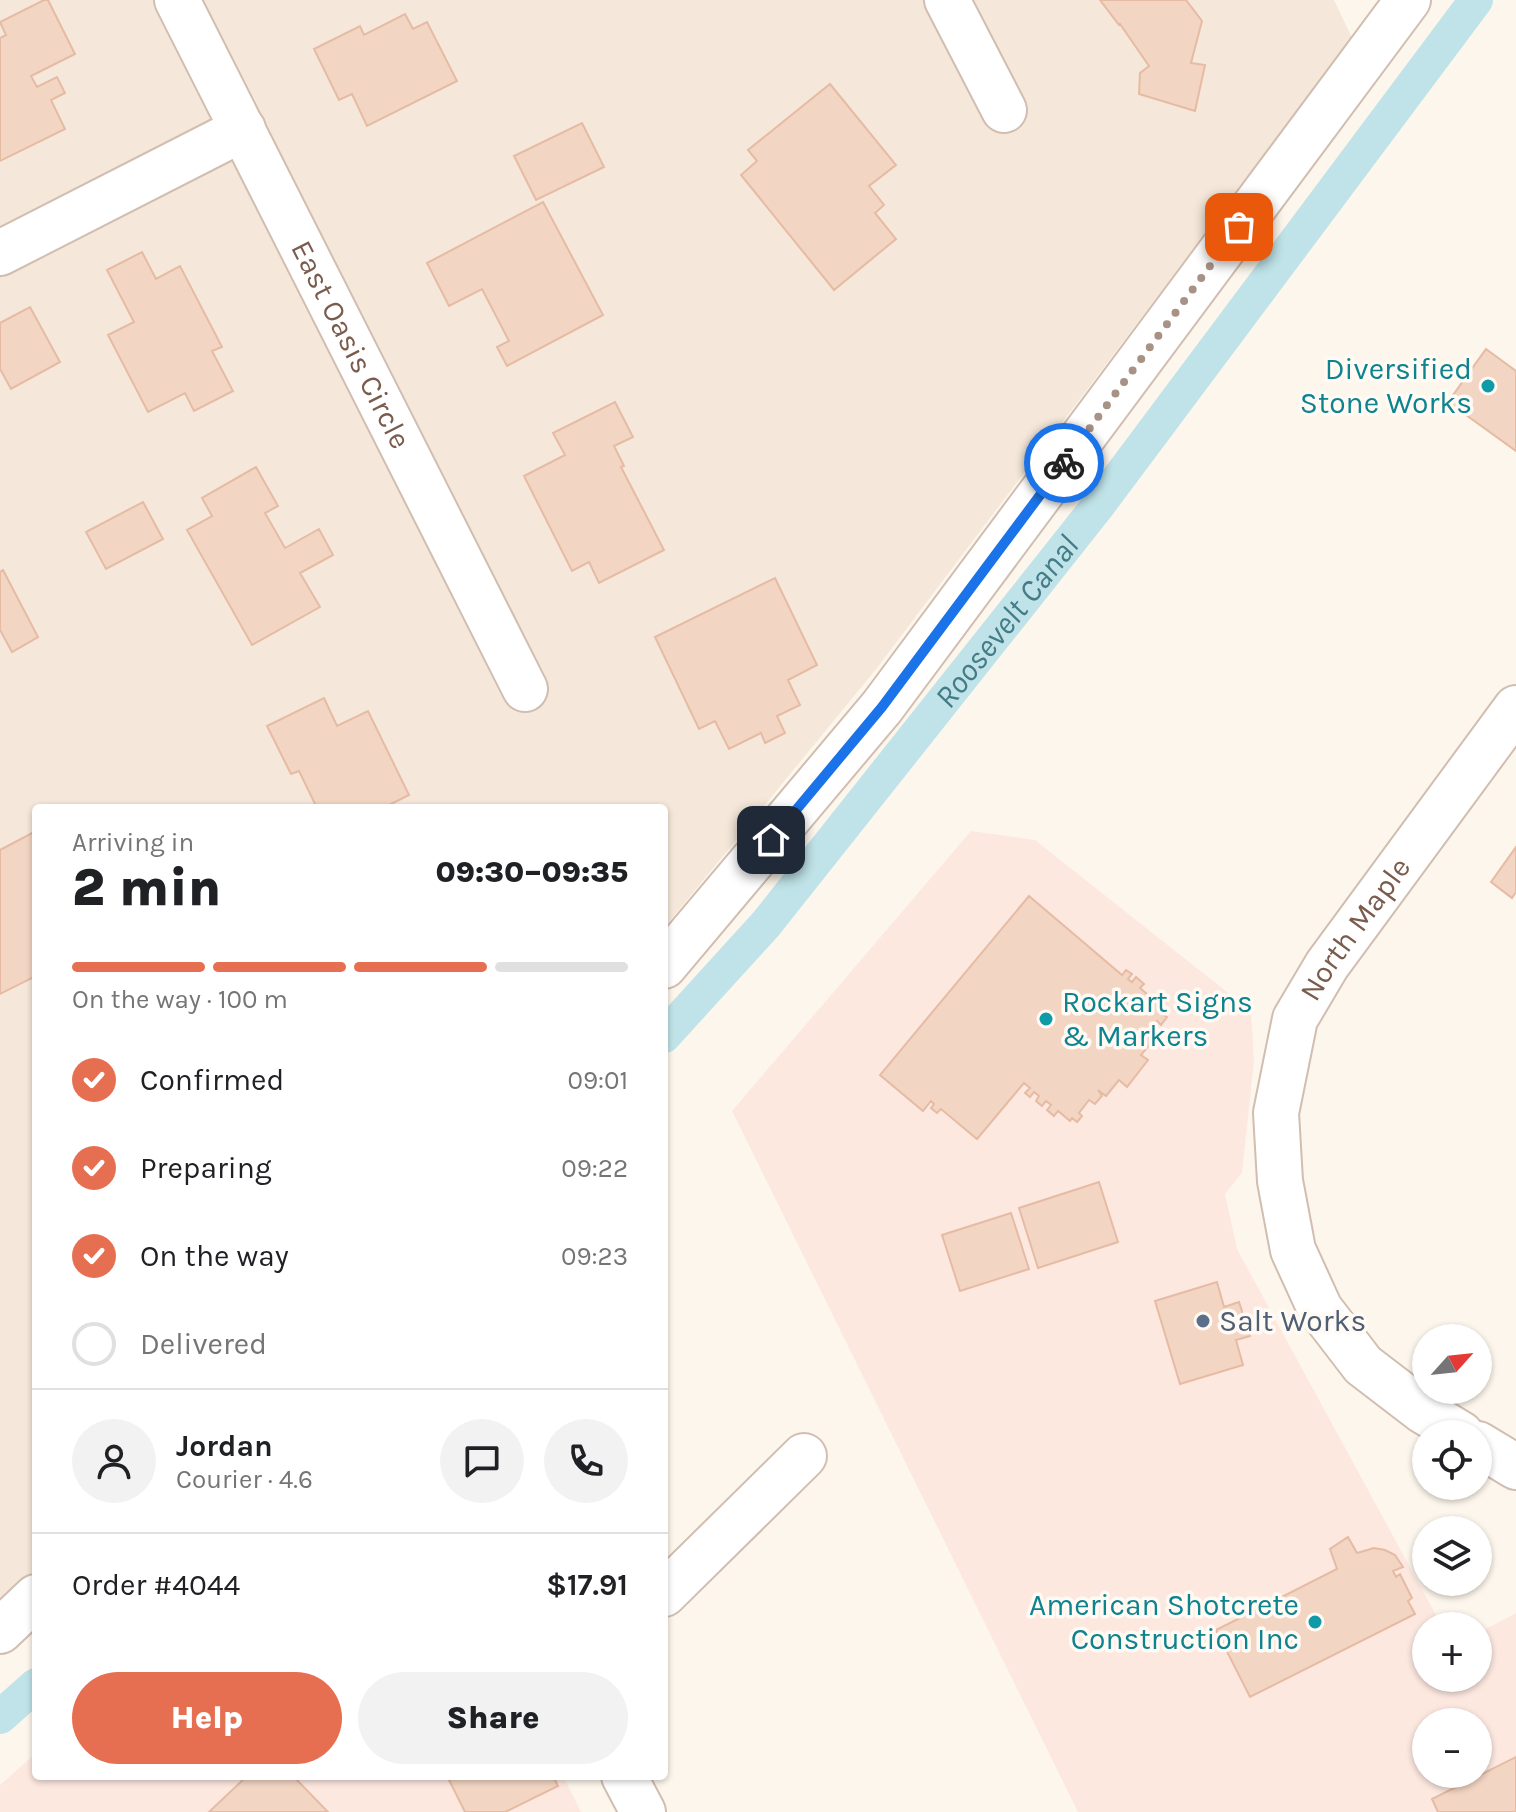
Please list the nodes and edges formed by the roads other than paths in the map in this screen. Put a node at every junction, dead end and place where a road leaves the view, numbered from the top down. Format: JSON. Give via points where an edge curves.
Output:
{"nodes":[{"id":1,"x":177,"y":0,"type":"edge"},
{"id":2,"x":947,"y":0,"type":"edge"},
{"id":3,"x":1408,"y":0,"type":"edge"},
{"id":4,"x":1004,"y":110,"type":"dead end"},
{"id":5,"x":243,"y":129,"type":"junction"},
{"id":6,"x":0,"y":253,"type":"edge"},
{"id":7,"x":525,"y":689,"type":"dead end"},
{"id":8,"x":1516,"y":708,"type":"edge"},
{"id":9,"x":668,"y":961,"type":"edge"},
{"id":10,"x":1438,"y":1420,"type":"edge"},
{"id":11,"x":1492,"y":1452,"type":"edge"},
{"id":12,"x":804,"y":1456,"type":"dead end"},
{"id":13,"x":1516,"y":1467,"type":"edge"},
{"id":14,"x":668,"y":1590,"type":"edge"},
{"id":15,"x":32,"y":1601,"type":"edge"},
{"id":16,"x":0,"y":1631,"type":"edge"},
{"id":17,"x":626,"y":1780,"type":"edge"},
{"id":18,"x":643,"y":1812,"type":"edge"}],
"edges":[{"from":1,"to":5,"type":"street","name":"East Oasis Circle"},
{"from":2,"to":4,"type":"street"},
{"from":3,"to":9,"type":"street","via":[[882,707]]},
{"from":5,"to":6,"type":"street"},
{"from":5,"to":7,"type":"street","name":"East Oasis Circle"},
{"from":8,"to":10,"type":"street","name":"North Maple","via":[[1327,965],[1295,1019],[1276,1113],[1280,1181],[1293,1250],[1320,1309],[1363,1365]]},
{"from":11,"to":13,"type":"street"},
{"from":12,"to":14,"type":"street"},
{"from":15,"to":16,"type":"street"},
{"from":17,"to":18,"type":"street"}]}
